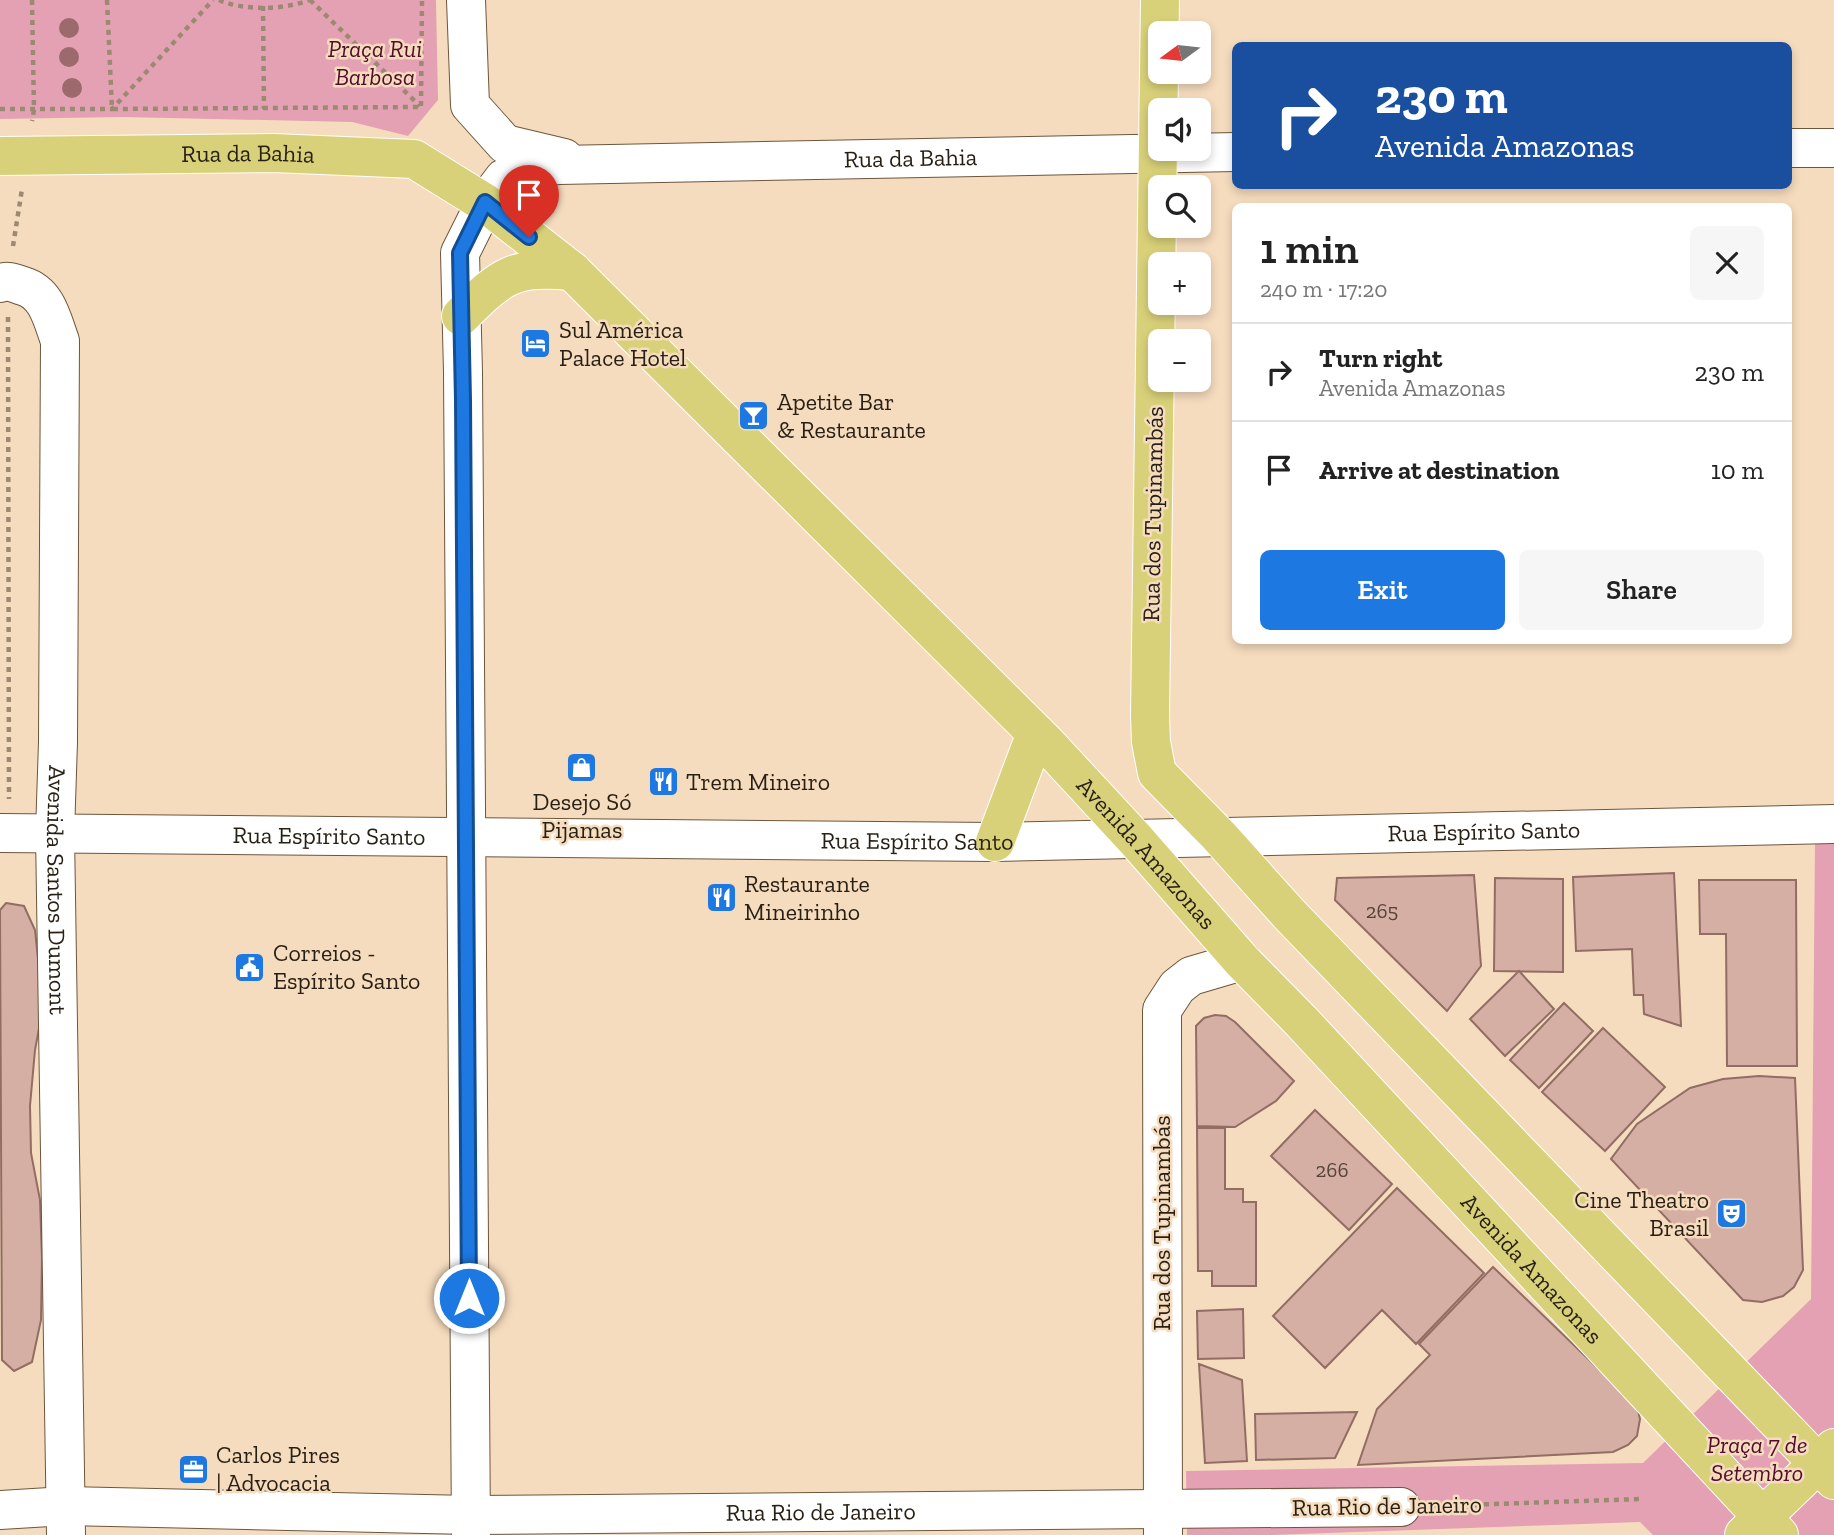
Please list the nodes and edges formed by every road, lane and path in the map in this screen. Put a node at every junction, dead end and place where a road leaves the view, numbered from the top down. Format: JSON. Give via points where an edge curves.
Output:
{"nodes":[{"id":1,"x":107,"y":0,"type":"edge"},
{"id":2,"x":213,"y":0,"type":"edge"},
{"id":3,"x":219,"y":0,"type":"edge"},
{"id":4,"x":310,"y":0,"type":"edge"},
{"id":5,"x":422,"y":0,"type":"edge"},
{"id":6,"x":466,"y":0,"type":"edge"},
{"id":7,"x":1160,"y":0,"type":"edge"},
{"id":8,"x":263,"y":6,"type":"junction"},
{"id":9,"x":1159,"y":98,"type":"edge"},
{"id":10,"x":421,"y":107,"type":"junction"},
{"id":11,"x":264,"y":109,"type":"junction"},
{"id":12,"x":0,"y":110,"type":"edge"},
{"id":13,"x":112,"y":110,"type":"junction"},
{"id":14,"x":1792,"y":148,"type":"edge"},
{"id":15,"x":1834,"y":148,"type":"edge"},
{"id":16,"x":1211,"y":152,"type":"edge"},
{"id":17,"x":1232,"y":152,"type":"edge"},
{"id":18,"x":1148,"y":153,"type":"edge"},
{"id":19,"x":0,"y":156,"type":"edge"},
{"id":20,"x":1158,"y":161,"type":"edge"},
{"id":21,"x":587,"y":164,"type":"junction"},
{"id":22,"x":485,"y":202,"type":"junction"},
{"id":23,"x":572,"y":271,"type":"junction"},
{"id":24,"x":4,"y":282,"type":"edge"},
{"id":25,"x":461,"y":316,"type":"junction"},
{"id":26,"x":1036,"y":733,"type":"junction"},
{"id":27,"x":1834,"y":824,"type":"edge"},
{"id":28,"x":5,"y":832,"type":"edge"},
{"id":29,"x":55,"y":833,"type":"junction"},
{"id":30,"x":1219,"y":836,"type":"junction"},
{"id":31,"x":467,"y":838,"type":"junction"},
{"id":32,"x":1136,"y":840,"type":"junction"},
{"id":33,"x":995,"y":842,"type":"junction"},
{"id":34,"x":1242,"y":961,"type":"junction"},
{"id":35,"x":1829,"y":1464,"type":"edge"},
{"id":36,"x":1641,"y":1499,"type":"dead end"},
{"id":37,"x":1401,"y":1507,"type":"joint"},
{"id":38,"x":0,"y":1510,"type":"edge"},
{"id":39,"x":66,"y":1520,"type":"edge"},
{"id":40,"x":1162,"y":1522,"type":"edge"},
{"id":41,"x":471,"y":1525,"type":"edge"},
{"id":42,"x":1762,"y":1529,"type":"edge"}],
"edges":[{"from":1,"to":13,"type":"path"},
{"from":2,"to":13,"type":"path"},
{"from":3,"to":8,"type":"path","via":[[233,6]]},
{"from":4,"to":8,"type":"path","via":[[294,6]]},
{"from":4,"to":10,"type":"path"},
{"from":5,"to":10,"type":"path"},
{"from":6,"to":21,"type":"street","via":[[470,106],[505,144]]},
{"from":7,"to":9,"type":"main road","name":"Rua dos Tupinambás"},
{"from":8,"to":11,"type":"path"},
{"from":10,"to":11,"type":"path"},
{"from":11,"to":13,"type":"path"},
{"from":12,"to":13,"type":"path"},
{"from":14,"to":15,"type":"street"},
{"from":16,"to":17,"type":"street","name":"Rua da Bahia"},
{"from":18,"to":21,"type":"street","name":"Rua da Bahia"},
{"from":19,"to":22,"type":"main road","name":"Rua da Bahia","via":[[274,153],[414,159]]},
{"from":20,"to":30,"type":"main road","name":"Rua dos Tupinambás","via":[[1151,742],[1157,773]]},
{"from":21,"to":22,"type":"street","via":[[534,167],[504,178]]},
{"from":22,"to":23,"type":"main road","name":"Avenida Amazonas"},
{"from":22,"to":25,"type":"street","via":[[460,253]]},
{"from":23,"to":25,"type":"main road","via":[[540,268],[514,274],[491,286]]},
{"from":23,"to":26,"type":"main road","name":"Avenida Amazonas"},
{"from":24,"to":28,"type":"path"},
{"from":24,"to":29,"type":"street","name":"Avenida Santos Dumont","via":[[33,289],[48,307],[60,341]]},
{"from":25,"to":31,"type":"street"},
{"from":26,"to":32,"type":"main road","name":"Avenida Amazonas"},
{"from":26,"to":33,"type":"main road"},
{"from":27,"to":30,"type":"street","name":"Rua Espírito Santo"},
{"from":28,"to":29,"type":"street","name":"Rua Espírito Santo"},
{"from":29,"to":31,"type":"street","name":"Rua Espírito Santo"},
{"from":29,"to":39,"type":"street","name":"Avenida Santos Dumont"},
{"from":30,"to":32,"type":"street","name":"Rua Espírito Santo"},
{"from":30,"to":35,"type":"main road","via":[[1289,914]]},
{"from":31,"to":33,"type":"street","name":"Rua Espírito Santo"},
{"from":31,"to":41,"type":"street"},
{"from":32,"to":33,"type":"street","name":"Rua Espírito Santo"},
{"from":32,"to":34,"type":"main road","name":"Avenida Amazonas"},
{"from":34,"to":40,"type":"street","name":"Rua dos Tupinambás","via":[[1191,976],[1177,987],[1162,1010]]},
{"from":34,"to":42,"type":"main road","name":"Avenida Amazonas"},
{"from":35,"to":42,"type":"main road"},
{"from":36,"to":37,"type":"path","name":"Rua Rio de Janeiro"},
{"from":37,"to":40,"type":"street","name":"Rua Rio de Janeiro"},
{"from":38,"to":39,"type":"street","name":"Rua Rio de Janeiro"},
{"from":39,"to":41,"type":"street","name":"Rua Rio de Janeiro"},
{"from":40,"to":41,"type":"street","name":"Rua Rio de Janeiro"}]}
